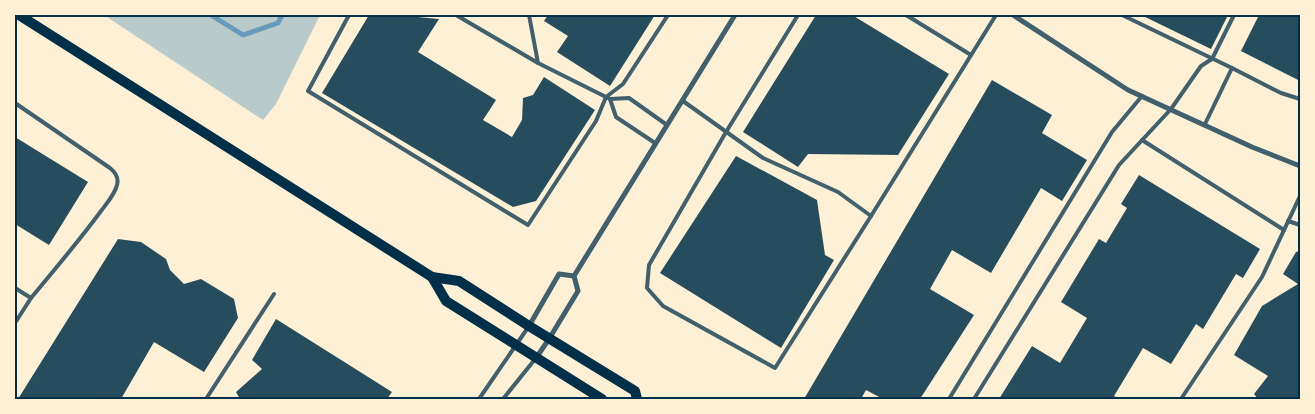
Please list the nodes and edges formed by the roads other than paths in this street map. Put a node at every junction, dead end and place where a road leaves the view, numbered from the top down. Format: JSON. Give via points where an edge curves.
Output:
{"nodes":[{"id":1,"x":18,"y":15,"type":"edge"},
{"id":2,"x":349,"y":15,"type":"edge"},
{"id":3,"x":456,"y":15,"type":"edge"},
{"id":4,"x":529,"y":15,"type":"edge"},
{"id":5,"x":668,"y":15,"type":"edge"},
{"id":6,"x":735,"y":15,"type":"edge"},
{"id":7,"x":798,"y":15,"type":"edge"},
{"id":8,"x":906,"y":15,"type":"edge"},
{"id":9,"x":996,"y":15,"type":"edge"},
{"id":10,"x":1013,"y":15,"type":"edge"},
{"id":11,"x":1122,"y":15,"type":"edge"},
{"id":12,"x":1234,"y":15,"type":"edge"},
{"id":13,"x":971,"y":55,"type":"junction"},
{"id":14,"x":1212,"y":59,"type":"junction"},
{"id":15,"x":538,"y":63,"type":"junction"},
{"id":16,"x":1232,"y":68,"type":"junction"},
{"id":17,"x":1142,"y":96,"type":"junction"},
{"id":18,"x":608,"y":98,"type":"junction"},
{"id":19,"x":1300,"y":99,"type":"edge"},
{"id":20,"x":683,"y":101,"type":"junction"},
{"id":21,"x":15,"y":103,"type":"edge"},
{"id":22,"x":1171,"y":109,"type":"junction"},
{"id":23,"x":1204,"y":124,"type":"junction"},
{"id":24,"x":667,"y":125,"type":"junction"},
{"id":25,"x":726,"y":132,"type":"junction"},
{"id":26,"x":1142,"y":140,"type":"junction"},
{"id":27,"x":655,"y":143,"type":"junction"},
{"id":28,"x":1300,"y":166,"type":"edge"},
{"id":29,"x":1300,"y":196,"type":"edge"},
{"id":30,"x":871,"y":216,"type":"junction"},
{"id":31,"x":1288,"y":221,"type":"junction"},
{"id":32,"x":1300,"y":225,"type":"edge"},
{"id":33,"x":1284,"y":230,"type":"junction"},
{"id":34,"x":574,"y":276,"type":"junction"},
{"id":35,"x":432,"y":277,"type":"junction"},
{"id":36,"x":15,"y":288,"type":"edge"},
{"id":37,"x":274,"y":294,"type":"dead end"},
{"id":38,"x":31,"y":298,"type":"junction"},
{"id":39,"x":15,"y":323,"type":"edge"},
{"id":40,"x":529,"y":326,"type":"junction"},
{"id":41,"x":549,"y":339,"type":"junction"},
{"id":42,"x":516,"y":345,"type":"junction"},
{"id":43,"x":536,"y":358,"type":"junction"},
{"id":44,"x":206,"y":399,"type":"edge"},
{"id":45,"x":479,"y":399,"type":"edge"},
{"id":46,"x":503,"y":399,"type":"edge"},
{"id":47,"x":602,"y":399,"type":"edge"},
{"id":48,"x":637,"y":399,"type":"edge"},
{"id":49,"x":948,"y":399,"type":"edge"},
{"id":50,"x":974,"y":399,"type":"edge"},
{"id":51,"x":1181,"y":399,"type":"edge"}],
"edges":[{"from":1,"to":35,"type":"main road"},
{"from":2,"to":18,"type":"lane","via":[[308,91],[528,225]]},
{"from":3,"to":15,"type":"lane"},
{"from":4,"to":15,"type":"lane"},
{"from":5,"to":18,"type":"lane","via":[[623,84]]},
{"from":6,"to":20,"type":"street"},
{"from":7,"to":25,"type":"lane"},
{"from":8,"to":13,"type":"lane"},
{"from":9,"to":13,"type":"lane"},
{"from":10,"to":17,"type":"street"},
{"from":11,"to":14,"type":"lane"},
{"from":12,"to":14,"type":"lane"},
{"from":13,"to":30,"type":"lane"},
{"from":14,"to":16,"type":"lane"},
{"from":14,"to":22,"type":"lane","via":[[1201,66]]},
{"from":15,"to":18,"type":"lane"},
{"from":16,"to":19,"type":"lane","via":[[1281,94]]},
{"from":16,"to":23,"type":"lane"},
{"from":17,"to":22,"type":"street"},
{"from":17,"to":49,"type":"lane","via":[[1112,132]]},
{"from":18,"to":24,"type":"lane","via":[[629,98]]},
{"from":18,"to":27,"type":"lane","via":[[616,117]]},
{"from":20,"to":24,"type":"street"},
{"from":20,"to":25,"type":"lane"},
{"from":21,"to":38,"type":"lane","via":[[110,168],[117,179],[107,203],[90,227]]},
{"from":22,"to":23,"type":"street"},
{"from":22,"to":26,"type":"lane"},
{"from":23,"to":28,"type":"street"},
{"from":24,"to":27,"type":"street"},
{"from":25,"to":30,"type":"lane","via":[[763,158],[838,192]]},
{"from":25,"to":30,"type":"lane","via":[[649,265],[648,288],[663,306],[775,368]]},
{"from":26,"to":33,"type":"lane"},
{"from":26,"to":50,"type":"lane","via":[[1119,165]]},
{"from":27,"to":34,"type":"street"},
{"from":29,"to":31,"type":"lane"},
{"from":31,"to":32,"type":"lane"},
{"from":31,"to":33,"type":"lane"},
{"from":33,"to":51,"type":"lane","via":[[1262,277]]},
{"from":34,"to":40,"type":"street","via":[[559,274]]},
{"from":34,"to":41,"type":"street","via":[[578,291]]},
{"from":35,"to":40,"type":"main road","via":[[459,281]]},
{"from":35,"to":42,"type":"main road","via":[[446,301]]},
{"from":36,"to":38,"type":"lane"},
{"from":37,"to":44,"type":"lane"},
{"from":38,"to":39,"type":"lane"},
{"from":40,"to":41,"type":"main road"},
{"from":40,"to":42,"type":"lane"},
{"from":41,"to":43,"type":"street"},
{"from":41,"to":48,"type":"main road","via":[[635,391]]},
{"from":42,"to":43,"type":"main road"},
{"from":42,"to":45,"type":"lane"},
{"from":43,"to":46,"type":"lane"},
{"from":43,"to":47,"type":"main road"}]}
